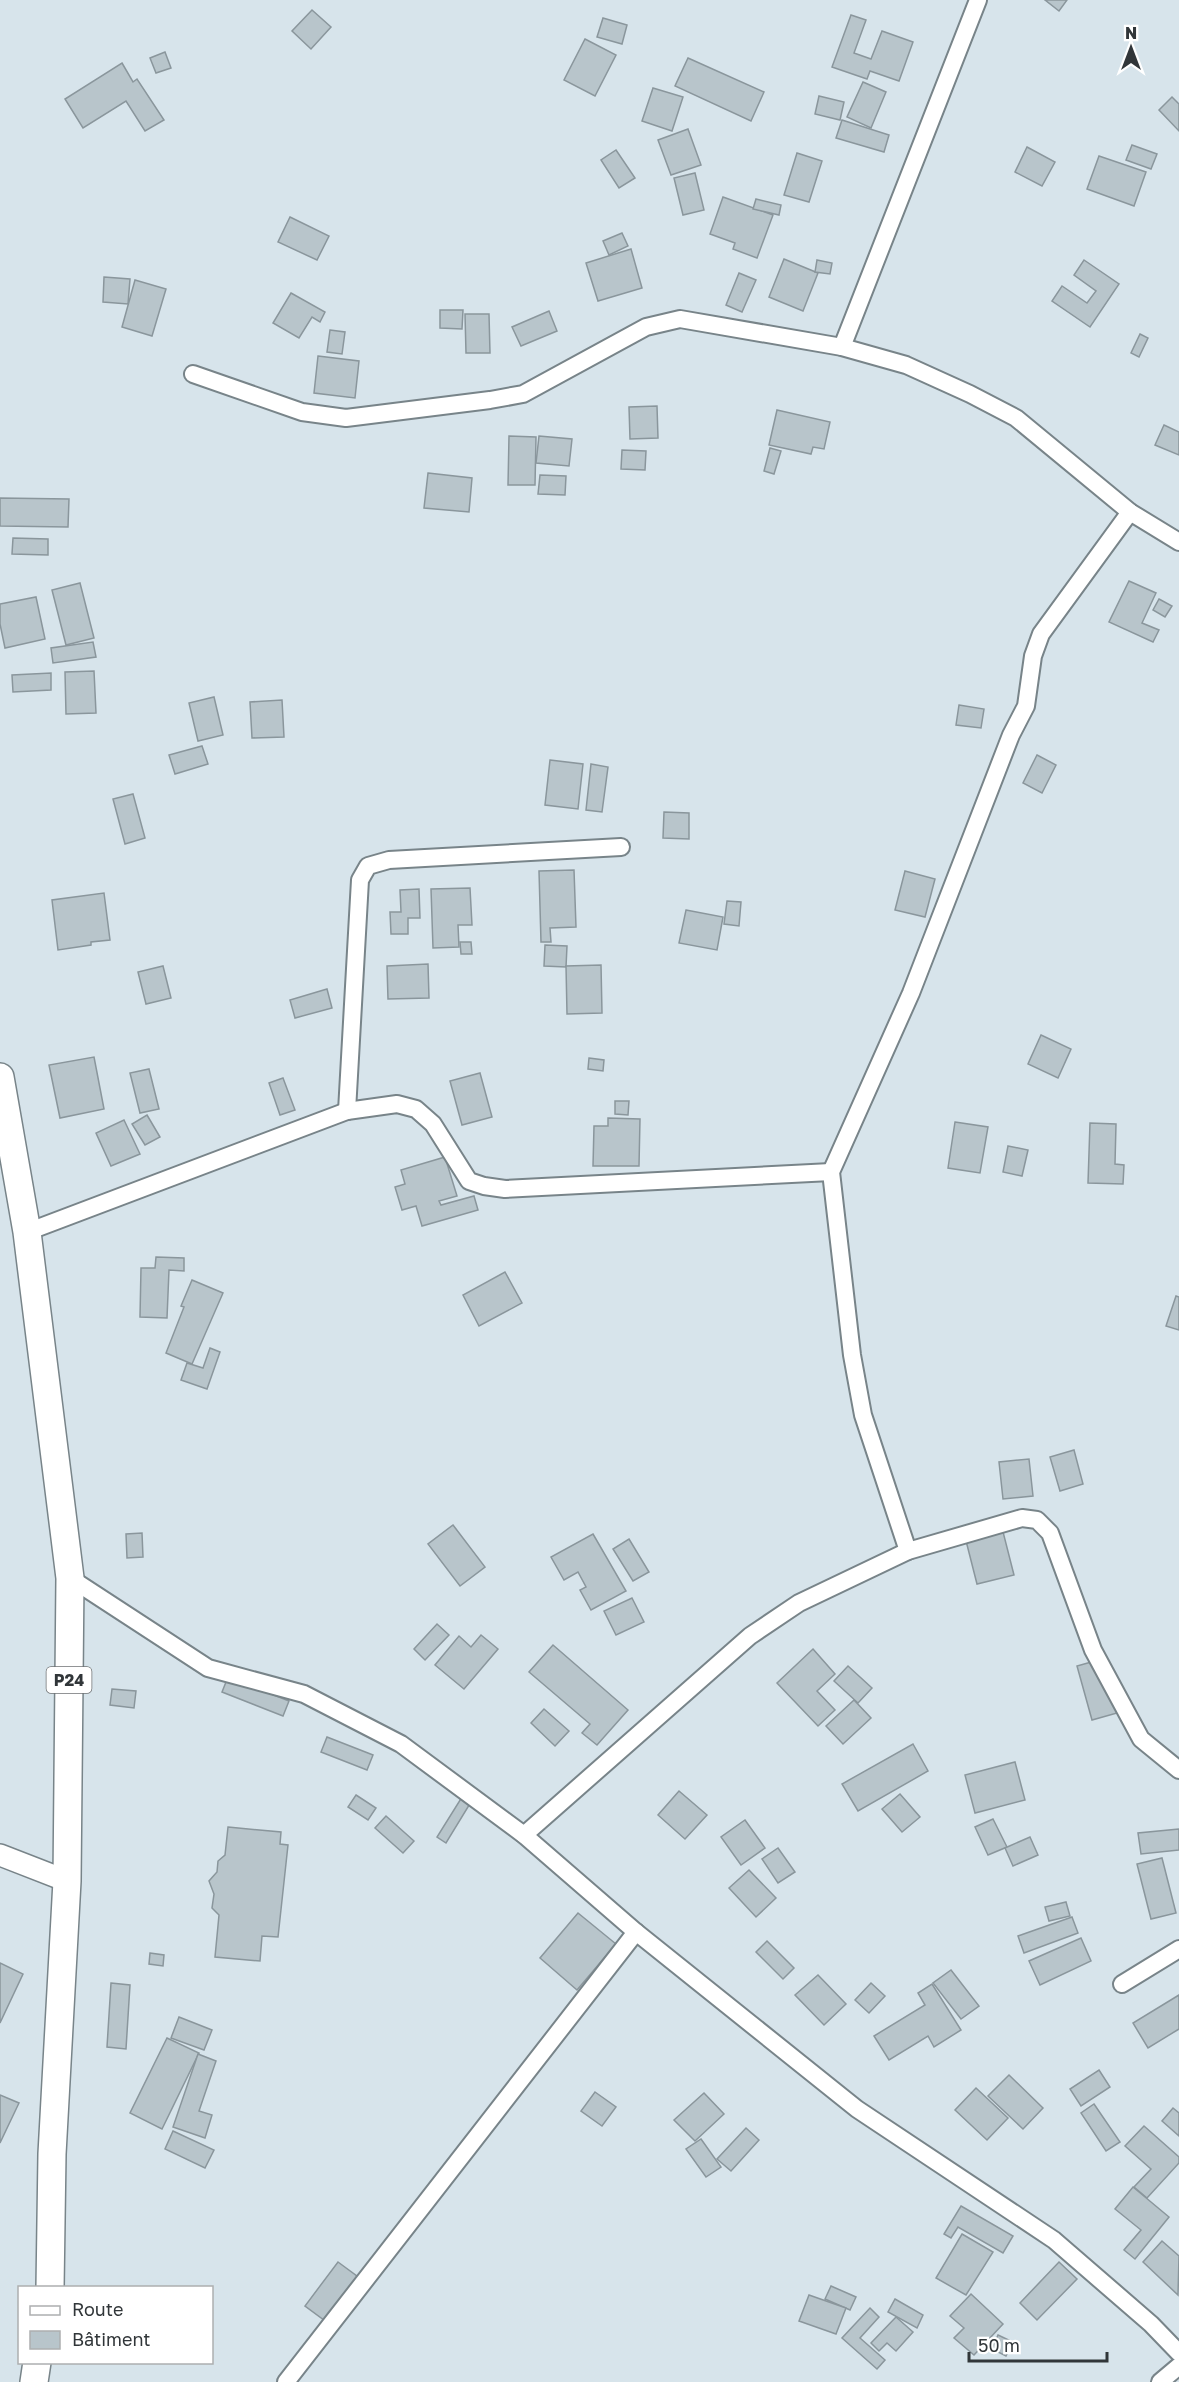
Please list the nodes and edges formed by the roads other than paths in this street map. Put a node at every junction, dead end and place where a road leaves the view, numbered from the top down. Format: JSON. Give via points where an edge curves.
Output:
{"nodes":[{"id":1,"x":978,"y":0,"type":"edge"},
{"id":2,"x":842,"y":347,"type":"junction"},
{"id":3,"x":193,"y":374,"type":"dead end"},
{"id":4,"x":1130,"y":512,"type":"junction"},
{"id":5,"x":1179,"y":542,"type":"edge"},
{"id":6,"x":621,"y":847,"type":"dead end"},
{"id":7,"x":0,"y":1077,"type":"edge"},
{"id":8,"x":347,"y":1111,"type":"junction"},
{"id":9,"x":831,"y":1172,"type":"junction"},
{"id":10,"x":27,"y":1232,"type":"junction"},
{"id":11,"x":908,"y":1551,"type":"junction"},
{"id":12,"x":70,"y":1578,"type":"junction"},
{"id":13,"x":1179,"y":1770,"type":"edge"},
{"id":14,"x":524,"y":1835,"type":"junction"},
{"id":15,"x":0,"y":1855,"type":"edge"},
{"id":16,"x":67,"y":1881,"type":"junction"},
{"id":17,"x":636,"y":1932,"type":"junction"},
{"id":18,"x":1179,"y":1949,"type":"edge"},
{"id":19,"x":1122,"y":1984,"type":"dead end"},
{"id":20,"x":50,"y":2286,"type":"edge"},
{"id":21,"x":1179,"y":2353,"type":"edge"},
{"id":22,"x":37,"y":2364,"type":"edge"},
{"id":23,"x":1179,"y":2366,"type":"edge"},
{"id":24,"x":34,"y":2382,"type":"edge"},
{"id":25,"x":286,"y":2382,"type":"edge"},
{"id":26,"x":1161,"y":2382,"type":"edge"}],
"edges":[{"from":1,"to":2,"type":"street"},
{"from":2,"to":3,"type":"street","via":[[680,319],[646,327],[523,394],[346,418],[302,412]]},
{"from":2,"to":4,"type":"street","via":[[906,365],[1016,418]]},
{"from":4,"to":5,"type":"street"},
{"from":4,"to":9,"type":"street","via":[[1041,634],[1033,656],[1026,706],[1011,735],[911,993]]},
{"from":6,"to":8,"type":"street","via":[[389,860],[368,866],[360,880]]},
{"from":7,"to":10,"type":"main road","number":"P24"},
{"from":8,"to":9,"type":"street","via":[[397,1104],[416,1109],[433,1124],[469,1181],[505,1189]]},
{"from":8,"to":10,"type":"street"},
{"from":9,"to":11,"type":"street","via":[[852,1355],[863,1415]]},
{"from":10,"to":12,"type":"main road","number":"P24"},
{"from":11,"to":13,"type":"street","via":[[1022,1518],[1037,1520],[1050,1533],[1093,1650],[1136,1729],[1142,1739]]},
{"from":11,"to":14,"type":"street","via":[[799,1603],[750,1636]]},
{"from":12,"to":14,"type":"street","via":[[208,1668],[304,1694],[401,1744]]},
{"from":12,"to":16,"type":"main road","number":"P24"},
{"from":14,"to":17,"type":"street"},
{"from":15,"to":16,"type":"street"},
{"from":16,"to":20,"type":"main road","number":"P24","via":[[52,2154]]},
{"from":17,"to":21,"type":"street","via":[[857,2109],[1054,2240]]},
{"from":17,"to":25,"type":"street"},
{"from":18,"to":19,"type":"street"},
{"from":22,"to":24,"type":"main road"},
{"from":23,"to":26,"type":"street"}]}
